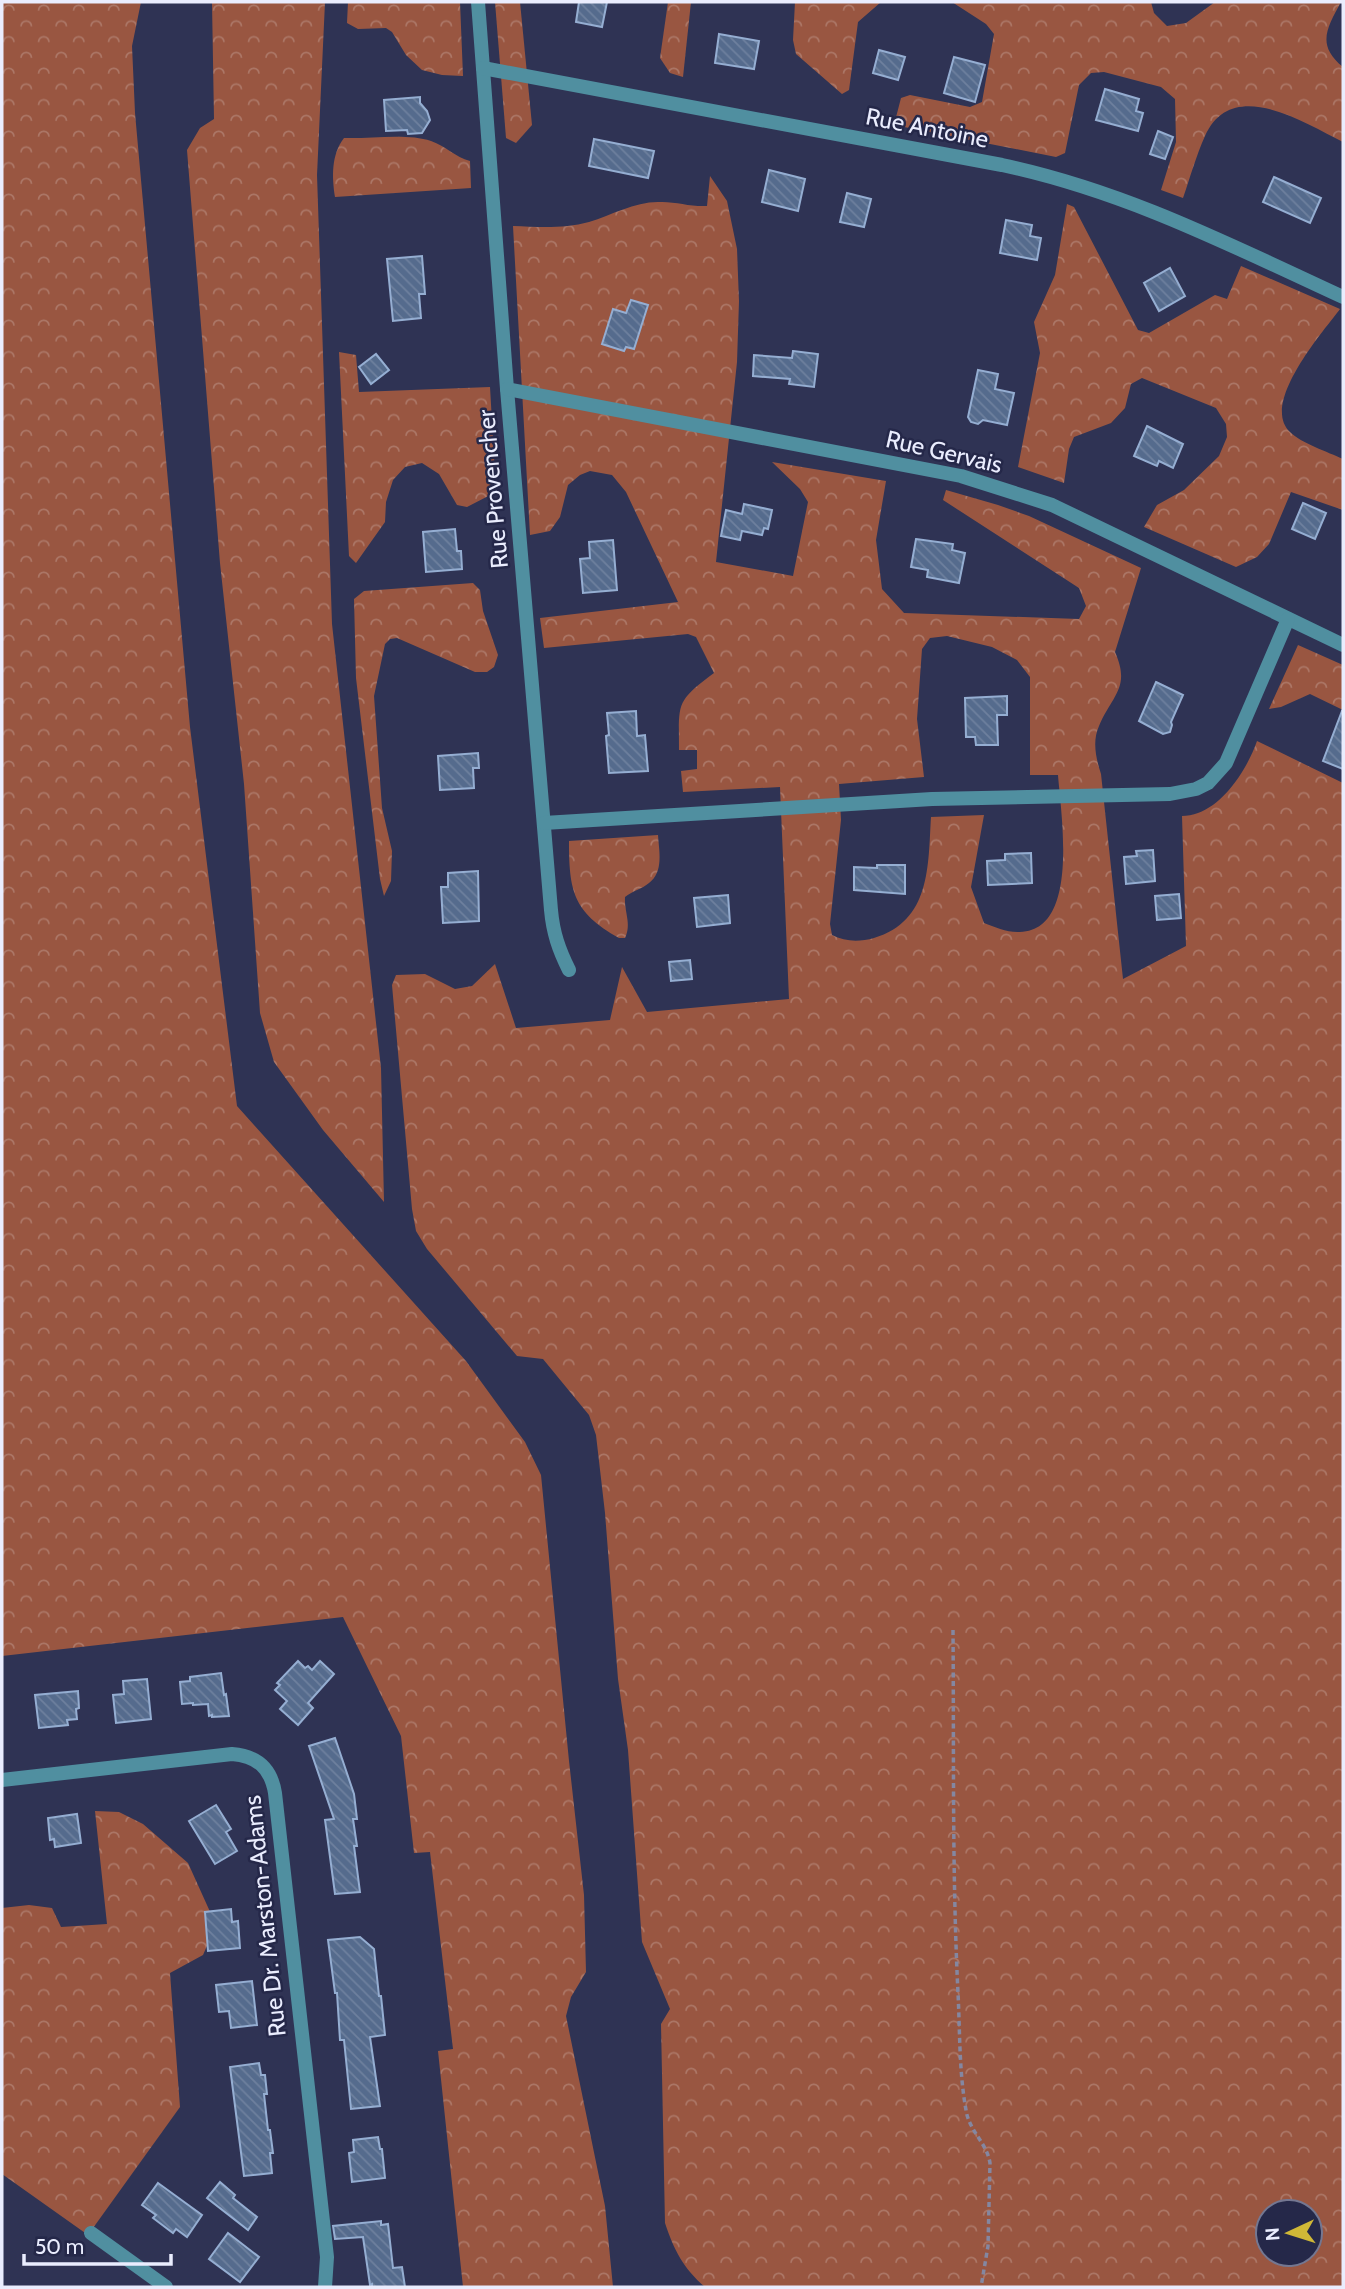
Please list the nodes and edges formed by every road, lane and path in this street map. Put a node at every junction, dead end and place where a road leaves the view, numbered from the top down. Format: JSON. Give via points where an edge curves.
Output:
{"nodes":[{"id":1,"x":478,"y":2,"type":"edge"},
{"id":2,"x":483,"y":68,"type":"junction"},
{"id":3,"x":1343,"y":297,"type":"edge"},
{"id":4,"x":507,"y":389,"type":"junction"},
{"id":5,"x":1288,"y":619,"type":"junction"},
{"id":6,"x":1343,"y":645,"type":"edge"},
{"id":7,"x":544,"y":822,"type":"junction"},
{"id":8,"x":569,"y":970,"type":"dead end"},
{"id":9,"x":953,"y":1630,"type":"dead end"},
{"id":10,"x":2,"y":1780,"type":"edge"},
{"id":11,"x":91,"y":2234,"type":"dead end"},
{"id":12,"x":166,"y":2287,"type":"edge"},
{"id":13,"x":325,"y":2287,"type":"edge"},
{"id":14,"x":981,"y":2287,"type":"edge"}],
"edges":[{"from":1,"to":2,"type":"street","name":"Rue Provencher"},
{"from":2,"to":3,"type":"street","name":"Rue Antoine","via":[[1067,180],[1164,215]]},
{"from":2,"to":4,"type":"street","name":"Rue Provencher"},
{"from":4,"to":5,"type":"street","name":"Rue Gervais","via":[[992,484],[1052,505]]},
{"from":4,"to":7,"type":"street","name":"Rue Provencher"},
{"from":5,"to":6,"type":"street","name":"Rue Gervais"},
{"from":5,"to":7,"type":"street","via":[[1226,762],[1208,783],[1196,789],[1170,794],[863,802]]},
{"from":7,"to":8,"type":"street","name":"Rue Provencher","via":[[554,933]]},
{"from":9,"to":14,"type":"path","via":[[955,1932],[963,2078],[968,2119],[988,2151],[990,2163],[988,2246]]},
{"from":10,"to":13,"type":"street","name":"Rue Dr. Marston-Adams","via":[[232,1754],[257,1760],[267,1769],[275,1793],[327,2257]]},
{"from":11,"to":12,"type":"street"}]}
